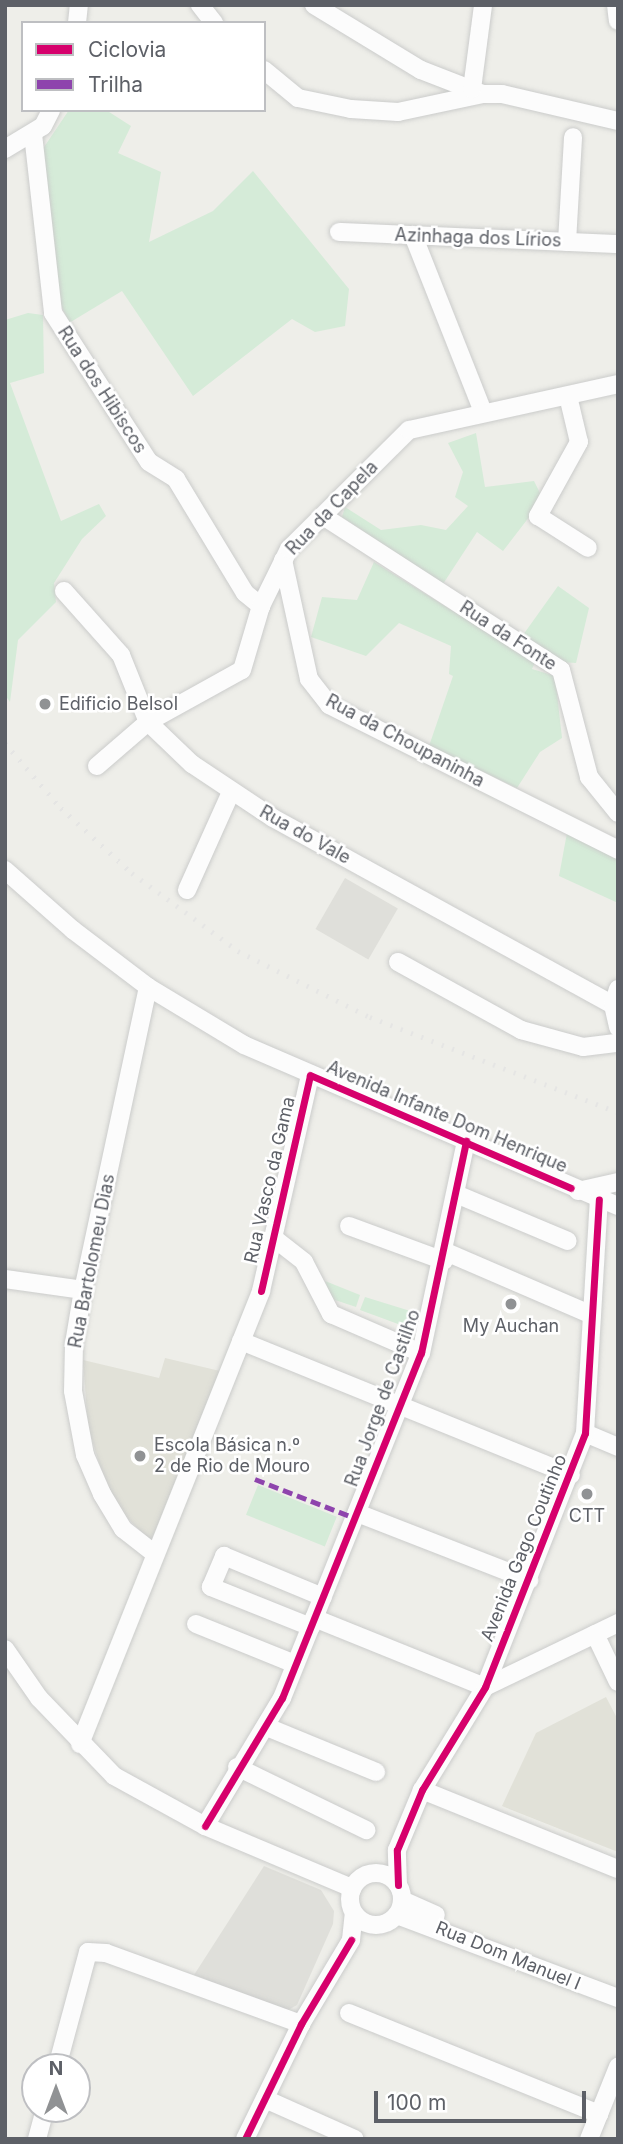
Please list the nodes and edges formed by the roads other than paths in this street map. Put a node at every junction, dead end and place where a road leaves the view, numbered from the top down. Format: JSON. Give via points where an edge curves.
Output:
{"nodes":[{"id":1,"x":200,"y":5,"type":"edge"},
{"id":2,"x":314,"y":5,"type":"edge"},
{"id":3,"x":483,"y":5,"type":"edge"},
{"id":4,"x":616,"y":5,"type":"edge"},
{"id":5,"x":212,"y":21,"type":"edge"},
{"id":6,"x":618,"y":21,"type":"edge"},
{"id":7,"x":266,"y":72,"type":"edge"},
{"id":8,"x":478,"y":91,"type":"junction"},
{"id":9,"x":50,"y":112,"type":"edge"},
{"id":10,"x":618,"y":121,"type":"edge"},
{"id":11,"x":33,"y":134,"type":"junction"},
{"id":12,"x":573,"y":137,"type":"dead end"},
{"id":13,"x":5,"y":149,"type":"edge"},
{"id":14,"x":339,"y":232,"type":"dead end"},
{"id":15,"x":413,"y":235,"type":"junction"},
{"id":16,"x":567,"y":242,"type":"junction"},
{"id":17,"x":618,"y":244,"type":"edge"},
{"id":18,"x":618,"y":384,"type":"edge"},
{"id":19,"x":568,"y":396,"type":"junction"},
{"id":20,"x":483,"y":412,"type":"junction"},
{"id":21,"x":323,"y":516,"type":"junction"},
{"id":22,"x":587,"y":548,"type":"dead end"},
{"id":23,"x":282,"y":560,"type":"junction"},
{"id":24,"x":64,"y":591,"type":"dead end"},
{"id":25,"x":261,"y":606,"type":"junction"},
{"id":26,"x":148,"y":722,"type":"junction"},
{"id":27,"x":97,"y":766,"type":"dead end"},
{"id":28,"x":231,"y":792,"type":"junction"},
{"id":29,"x":618,"y":813,"type":"edge"},
{"id":30,"x":618,"y":850,"type":"edge"},
{"id":31,"x":5,"y":870,"type":"edge"},
{"id":32,"x":187,"y":890,"type":"dead end"},
{"id":33,"x":398,"y":962,"type":"dead end"},
{"id":34,"x":148,"y":987,"type":"junction"},
{"id":35,"x":616,"y":997,"type":"edge"},
{"id":36,"x":618,"y":1027,"type":"edge"},
{"id":37,"x":618,"y":1043,"type":"edge"},
{"id":38,"x":310,"y":1075,"type":"junction"},
{"id":39,"x":467,"y":1141,"type":"junction"},
{"id":40,"x":618,"y":1182,"type":"edge"},
{"id":41,"x":579,"y":1191,"type":"junction"},
{"id":42,"x":456,"y":1194,"type":"junction"},
{"id":43,"x":599,"y":1199,"type":"junction"},
{"id":44,"x":618,"y":1206,"type":"edge"},
{"id":45,"x":349,"y":1226,"type":"dead end"},
{"id":46,"x":275,"y":1238,"type":"junction"},
{"id":47,"x":568,"y":1241,"type":"dead end"},
{"id":48,"x":445,"y":1256,"type":"junction"},
{"id":49,"x":5,"y":1279,"type":"edge"},
{"id":50,"x":83,"y":1290,"type":"junction"},
{"id":51,"x":592,"y":1315,"type":"junction"},
{"id":52,"x":241,"y":1341,"type":"junction"},
{"id":53,"x":421,"y":1353,"type":"junction"},
{"id":54,"x":400,"y":1407,"type":"junction"},
{"id":55,"x":585,"y":1433,"type":"junction"},
{"id":56,"x":618,"y":1447,"type":"edge"},
{"id":57,"x":571,"y":1475,"type":"junction"},
{"id":58,"x":357,"y":1513,"type":"junction"},
{"id":59,"x":155,"y":1554,"type":"junction"},
{"id":60,"x":529,"y":1580,"type":"junction"},
{"id":61,"x":323,"y":1597,"type":"junction"},
{"id":62,"x":313,"y":1623,"type":"junction"},
{"id":63,"x":618,"y":1623,"type":"edge"},
{"id":64,"x":196,"y":1624,"type":"dead end"},
{"id":65,"x":594,"y":1634,"type":"junction"},
{"id":66,"x":8,"y":1659,"type":"edge"},
{"id":67,"x":295,"y":1664,"type":"junction"},
{"id":68,"x":618,"y":1682,"type":"edge"},
{"id":69,"x":485,"y":1687,"type":"junction"},
{"id":70,"x":267,"y":1727,"type":"junction"},
{"id":71,"x":80,"y":1744,"type":"junction"},
{"id":72,"x":237,"y":1767,"type":"junction"},
{"id":73,"x":376,"y":1772,"type":"dead end"},
{"id":74,"x":422,"y":1790,"type":"junction"},
{"id":75,"x":205,"y":1826,"type":"junction"},
{"id":76,"x":366,"y":1830,"type":"dead end"},
{"id":77,"x":618,"y":1869,"type":"edge"},
{"id":78,"x":352,"y":1888,"type":"junction"},
{"id":79,"x":399,"y":1900,"type":"junction"},
{"id":80,"x":354,"y":1913,"type":"junction"},
{"id":81,"x":373,"y":1925,"type":"junction"},
{"id":82,"x":351,"y":1940,"type":"junction"},
{"id":83,"x":618,"y":1989,"type":"edge"},
{"id":84,"x":618,"y":1998,"type":"edge"},
{"id":85,"x":349,"y":2013,"type":"dead end"},
{"id":86,"x":301,"y":2024,"type":"junction"},
{"id":87,"x":61,"y":2053,"type":"edge"},
{"id":88,"x":618,"y":2067,"type":"edge"},
{"id":89,"x":265,"y":2099,"type":"junction"},
{"id":90,"x":599,"y":2114,"type":"junction"},
{"id":91,"x":245,"y":2139,"type":"edge"},
{"id":92,"x":355,"y":2139,"type":"edge"},
{"id":93,"x":589,"y":2139,"type":"edge"}],
"edges":[{"from":1,"to":5,"type":"street"},
{"from":2,"to":8,"type":"street","via":[[375,39],[408,64]]},
{"from":3,"to":8,"type":"street"},
{"from":4,"to":6,"type":"street"},
{"from":7,"to":8,"type":"street","via":[[298,98],[373,111],[398,112]]},
{"from":8,"to":10,"type":"street"},
{"from":9,"to":11,"type":"street"},
{"from":11,"to":13,"type":"street"},
{"from":11,"to":25,"type":"street","name":"Rua dos Hibiscos","via":[[53,313],[149,463],[176,479],[244,593]]},
{"from":12,"to":16,"type":"street"},
{"from":14,"to":15,"type":"street","name":"Azinhaga dos Lírios"},
{"from":15,"to":16,"type":"street","name":"Azinhaga dos Lírios"},
{"from":15,"to":20,"type":"street"},
{"from":16,"to":17,"type":"street","name":"Azinhaga dos Lírios"},
{"from":18,"to":19,"type":"street","name":"Rua da Capela"},
{"from":19,"to":20,"type":"street","name":"Rua da Capela"},
{"from":19,"to":22,"type":"street","via":[[579,442],[538,516]]},
{"from":20,"to":21,"type":"street","name":"Rua da Capela","via":[[409,430]]},
{"from":21,"to":23,"type":"street","name":"Rua da Capela"},
{"from":21,"to":29,"type":"street","name":"Rua da Fonte","via":[[561,670],[589,777]]},
{"from":23,"to":25,"type":"street","name":"Rua da Capela"},
{"from":23,"to":30,"type":"street","name":"Rua da Choupaninha","via":[[309,679],[329,705]]},
{"from":24,"to":26,"type":"street","name":"Rua do Vale","via":[[121,655]]},
{"from":25,"to":26,"type":"street","name":"Rua da Capela","via":[[243,670]]},
{"from":26,"to":27,"type":"street","name":"Rua da Capela"},
{"from":26,"to":28,"type":"street","name":"Rua do Vale"},
{"from":28,"to":32,"type":"street"},
{"from":28,"to":35,"type":"street","name":"Rua do Vale"},
{"from":31,"to":34,"type":"street","name":"Avenida Infante Dom Henrique"},
{"from":33,"to":37,"type":"street","via":[[521,1030],[583,1047]]},
{"from":34,"to":38,"type":"street","name":"Avenida Infante Dom Henrique","via":[[244,1045]]},
{"from":34,"to":50,"type":"street","name":"Rua Bartolomeu Dias"},
{"from":35,"to":36,"type":"street"},
{"from":38,"to":39,"type":"street","name":"Avenida Infante Dom Henrique"},
{"from":38,"to":46,"type":"street","name":"Rua Vasco da Gama"},
{"from":39,"to":41,"type":"street","name":"Avenida Infante Dom Henrique"},
{"from":39,"to":42,"type":"street","name":"Rua Jorge de Castilho"},
{"from":40,"to":41,"type":"street"},
{"from":41,"to":43,"type":"street","name":"Avenida Infante Dom Henrique"},
{"from":42,"to":47,"type":"street"},
{"from":42,"to":48,"type":"street","name":"Rua Jorge de Castilho"},
{"from":43,"to":44,"type":"street","name":"Avenida Infante Dom Henrique"},
{"from":43,"to":51,"type":"street","name":"Avenida Gago Coutinho"},
{"from":45,"to":48,"type":"street"},
{"from":46,"to":52,"type":"street","name":"Rua Vasco da Gama"},
{"from":46,"to":53,"type":"street","via":[[304,1262],[331,1314]]},
{"from":48,"to":51,"type":"street"},
{"from":48,"to":53,"type":"street","name":"Rua Jorge de Castilho"},
{"from":49,"to":50,"type":"street"},
{"from":50,"to":59,"type":"street","name":"Rua Bartolomeu Dias","via":[[74,1344],[73,1391],[85,1455],[123,1530]]},
{"from":51,"to":55,"type":"street","name":"Avenida Gago Coutinho"},
{"from":52,"to":54,"type":"street"},
{"from":52,"to":59,"type":"street","name":"Rua Vasco da Gama"},
{"from":53,"to":54,"type":"street","name":"Rua Jorge de Castilho"},
{"from":54,"to":57,"type":"street"},
{"from":54,"to":58,"type":"street","name":"Rua Jorge de Castilho"},
{"from":55,"to":56,"type":"street"},
{"from":55,"to":57,"type":"street","name":"Avenida Gago Coutinho"},
{"from":57,"to":60,"type":"street","name":"Avenida Gago Coutinho"},
{"from":58,"to":60,"type":"street"},
{"from":58,"to":61,"type":"street","name":"Rua Jorge de Castilho"},
{"from":59,"to":71,"type":"street","name":"Rua Vasco da Gama"},
{"from":60,"to":69,"type":"street","name":"Avenida Gago Coutinho"},
{"from":61,"to":62,"type":"street","name":"Rua Jorge de Castilho"},
{"from":61,"to":62,"type":"street","via":[[224,1556],[216,1576],[212,1587]]},
{"from":62,"to":67,"type":"street","name":"Rua Jorge de Castilho"},
{"from":62,"to":69,"type":"street"},
{"from":63,"to":65,"type":"street"},
{"from":64,"to":67,"type":"street"},
{"from":65,"to":68,"type":"street"},
{"from":65,"to":69,"type":"street"},
{"from":66,"to":71,"type":"street"},
{"from":67,"to":70,"type":"street","name":"Rua Jorge de Castilho"},
{"from":69,"to":74,"type":"street","name":"Avenida Gago Coutinho"},
{"from":70,"to":72,"type":"street","name":"Rua Jorge de Castilho"},
{"from":70,"to":73,"type":"street"},
{"from":71,"to":75,"type":"street","via":[[114,1776]]},
{"from":72,"to":75,"type":"street","name":"Rua Jorge de Castilho"},
{"from":72,"to":76,"type":"street"},
{"from":74,"to":77,"type":"street"},
{"from":74,"to":79,"type":"street","name":"Avenida Gago Coutinho","via":[[397,1850]]},
{"from":75,"to":78,"type":"street"},
{"from":78,"to":79,"type":"street","via":[[363,1877],[379,1873]]},
{"from":78,"to":80,"type":"street"},
{"from":79,"to":81,"type":"street","via":[[383,1924]]},
{"from":79,"to":83,"type":"street","name":"Rua Dom Manuel I"},
{"from":79,"to":84,"type":"street","name":"Rua Dom Manuel I"},
{"from":80,"to":81,"type":"street"},
{"from":80,"to":82,"type":"street"},
{"from":81,"to":82,"type":"street"},
{"from":82,"to":86,"type":"street"},
{"from":85,"to":90,"type":"street"},
{"from":86,"to":87,"type":"street","via":[[106,1953],[88,1952]]},
{"from":86,"to":89,"type":"street"},
{"from":88,"to":90,"type":"street"},
{"from":89,"to":91,"type":"street"},
{"from":89,"to":92,"type":"street"},
{"from":90,"to":93,"type":"street"}]}
